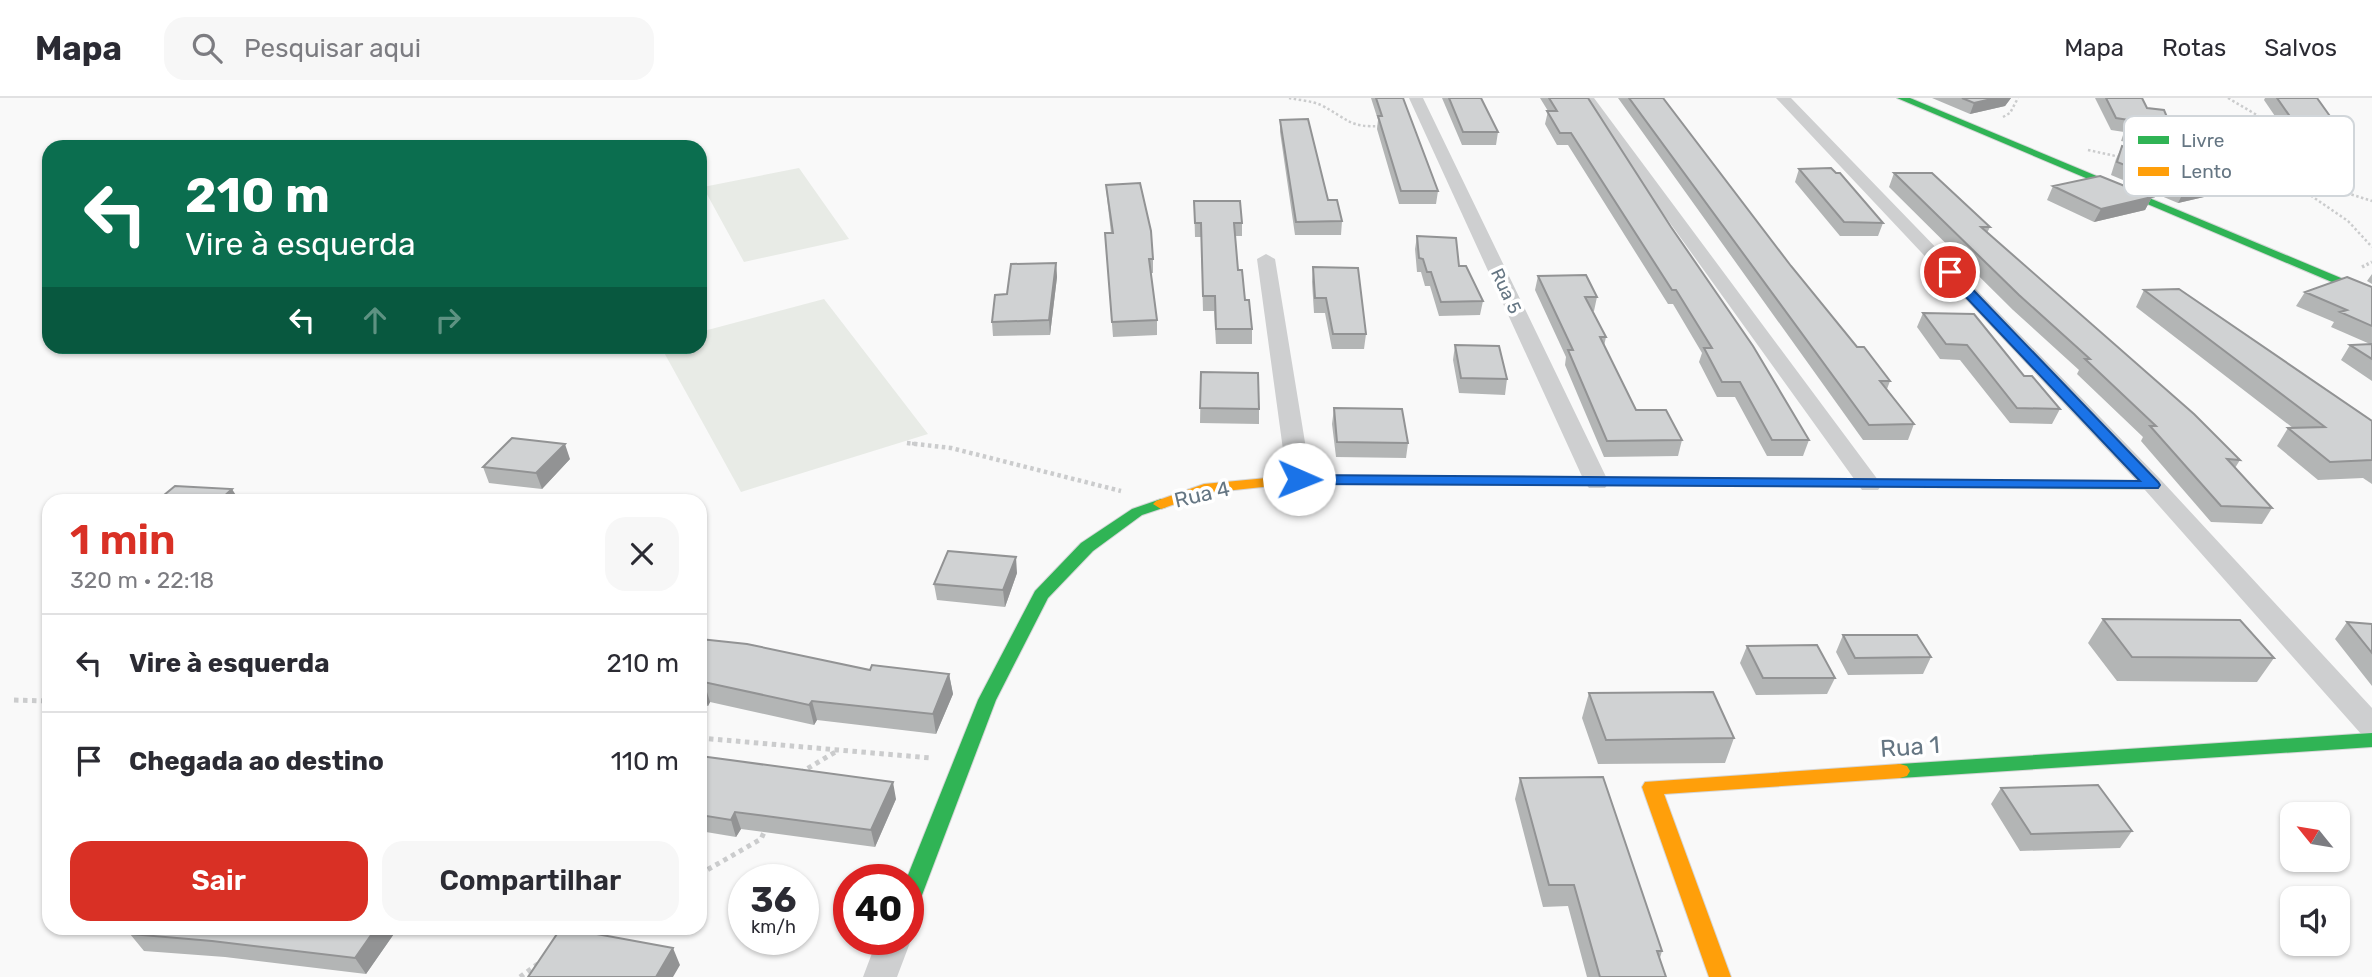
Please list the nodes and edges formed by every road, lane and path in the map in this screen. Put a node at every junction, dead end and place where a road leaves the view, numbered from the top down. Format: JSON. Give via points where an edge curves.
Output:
{"nodes":[{"id":1,"x":1289,"y":98,"type":"edge"},
{"id":2,"x":1416,"y":98,"type":"edge"},
{"id":3,"x":1587,"y":98,"type":"edge"},
{"id":4,"x":1783,"y":98,"type":"edge"},
{"id":5,"x":1902,"y":98,"type":"edge"},
{"id":6,"x":2228,"y":98,"type":"edge"},
{"id":7,"x":2259,"y":116,"type":"edge"},
{"id":8,"x":1428,"y":126,"type":"junction"},
{"id":9,"x":2078,"y":147,"type":"dead end"},
{"id":10,"x":2123,"y":158,"type":"edge"},
{"id":11,"x":2124,"y":191,"type":"edge"},
{"id":12,"x":2354,"y":195,"type":"edge"},
{"id":13,"x":2136,"y":196,"type":"edge"},
{"id":14,"x":2311,"y":196,"type":"edge"},
{"id":15,"x":2372,"y":201,"type":"edge"},
{"id":16,"x":2372,"y":247,"type":"edge"},
{"id":17,"x":1266,"y":259,"type":"dead end"},
{"id":18,"x":2372,"y":295,"type":"edge"},
{"id":19,"x":906,"y":443,"type":"dead end"},
{"id":20,"x":1299,"y":479,"type":"junction"},
{"id":21,"x":1597,"y":483,"type":"junction"},
{"id":22,"x":1870,"y":485,"type":"junction"},
{"id":23,"x":2152,"y":485,"type":"junction"},
{"id":24,"x":1130,"y":492,"type":"dead end"},
{"id":25,"x":13,"y":700,"type":"dead end"},
{"id":26,"x":42,"y":701,"type":"edge"},
{"id":27,"x":2372,"y":727,"type":"edge"},
{"id":28,"x":707,"y":739,"type":"edge"},
{"id":29,"x":2372,"y":740,"type":"edge"},
{"id":30,"x":839,"y":749,"type":"junction"},
{"id":31,"x":963,"y":761,"type":"junction"},
{"id":32,"x":794,"y":779,"type":"edge"},
{"id":33,"x":771,"y":817,"type":"edge"},
{"id":34,"x":923,"y":864,"type":"edge"},
{"id":35,"x":707,"y":870,"type":"edge"},
{"id":36,"x":582,"y":935,"type":"edge"},
{"id":37,"x":578,"y":937,"type":"edge"},
{"id":38,"x":888,"y":955,"type":"edge"},
{"id":39,"x":549,"y":956,"type":"edge"},
{"id":40,"x":520,"y":977,"type":"edge"},
{"id":41,"x":880,"y":977,"type":"edge"},
{"id":42,"x":1720,"y":977,"type":"edge"}],
"edges":[{"from":1,"to":8,"type":"path","via":[[1318,104],[1361,127]]},
{"from":2,"to":8,"type":"street","name":"Rua 5"},
{"from":3,"to":22,"type":"street"},
{"from":4,"to":23,"type":"street"},
{"from":5,"to":11,"type":"street"},
{"from":6,"to":7,"type":"path"},
{"from":8,"to":21,"type":"street","name":"Rua 5"},
{"from":9,"to":10,"type":"path"},
{"from":12,"to":15,"type":"path"},
{"from":13,"to":18,"type":"street"},
{"from":14,"to":16,"type":"path","via":[[2348,221]]},
{"from":17,"to":20,"type":"street"},
{"from":19,"to":24,"type":"path","via":[[951,448],[1111,491]]},
{"from":20,"to":21,"type":"street","name":"Rua 4"},
{"from":20,"to":31,"type":"street","name":"Rua 4","via":[[1204,489],[1137,512],[1087,547],[1041,595],[987,700]]},
{"from":21,"to":22,"type":"street","name":"Rua 4"},
{"from":22,"to":23,"type":"street","name":"Rua 4"},
{"from":23,"to":27,"type":"street"},
{"from":25,"to":26,"type":"path"},
{"from":28,"to":30,"type":"path"},
{"from":29,"to":42,"type":"street","name":"Rua 1","via":[[1652,786]]},
{"from":30,"to":31,"type":"path"},
{"from":30,"to":32,"type":"path"},
{"from":31,"to":34,"type":"street","name":"Rua 4"},
{"from":33,"to":35,"type":"path","via":[[761,839]]},
{"from":36,"to":37,"type":"path"},
{"from":38,"to":41,"type":"street"},
{"from":39,"to":40,"type":"path"}]}
